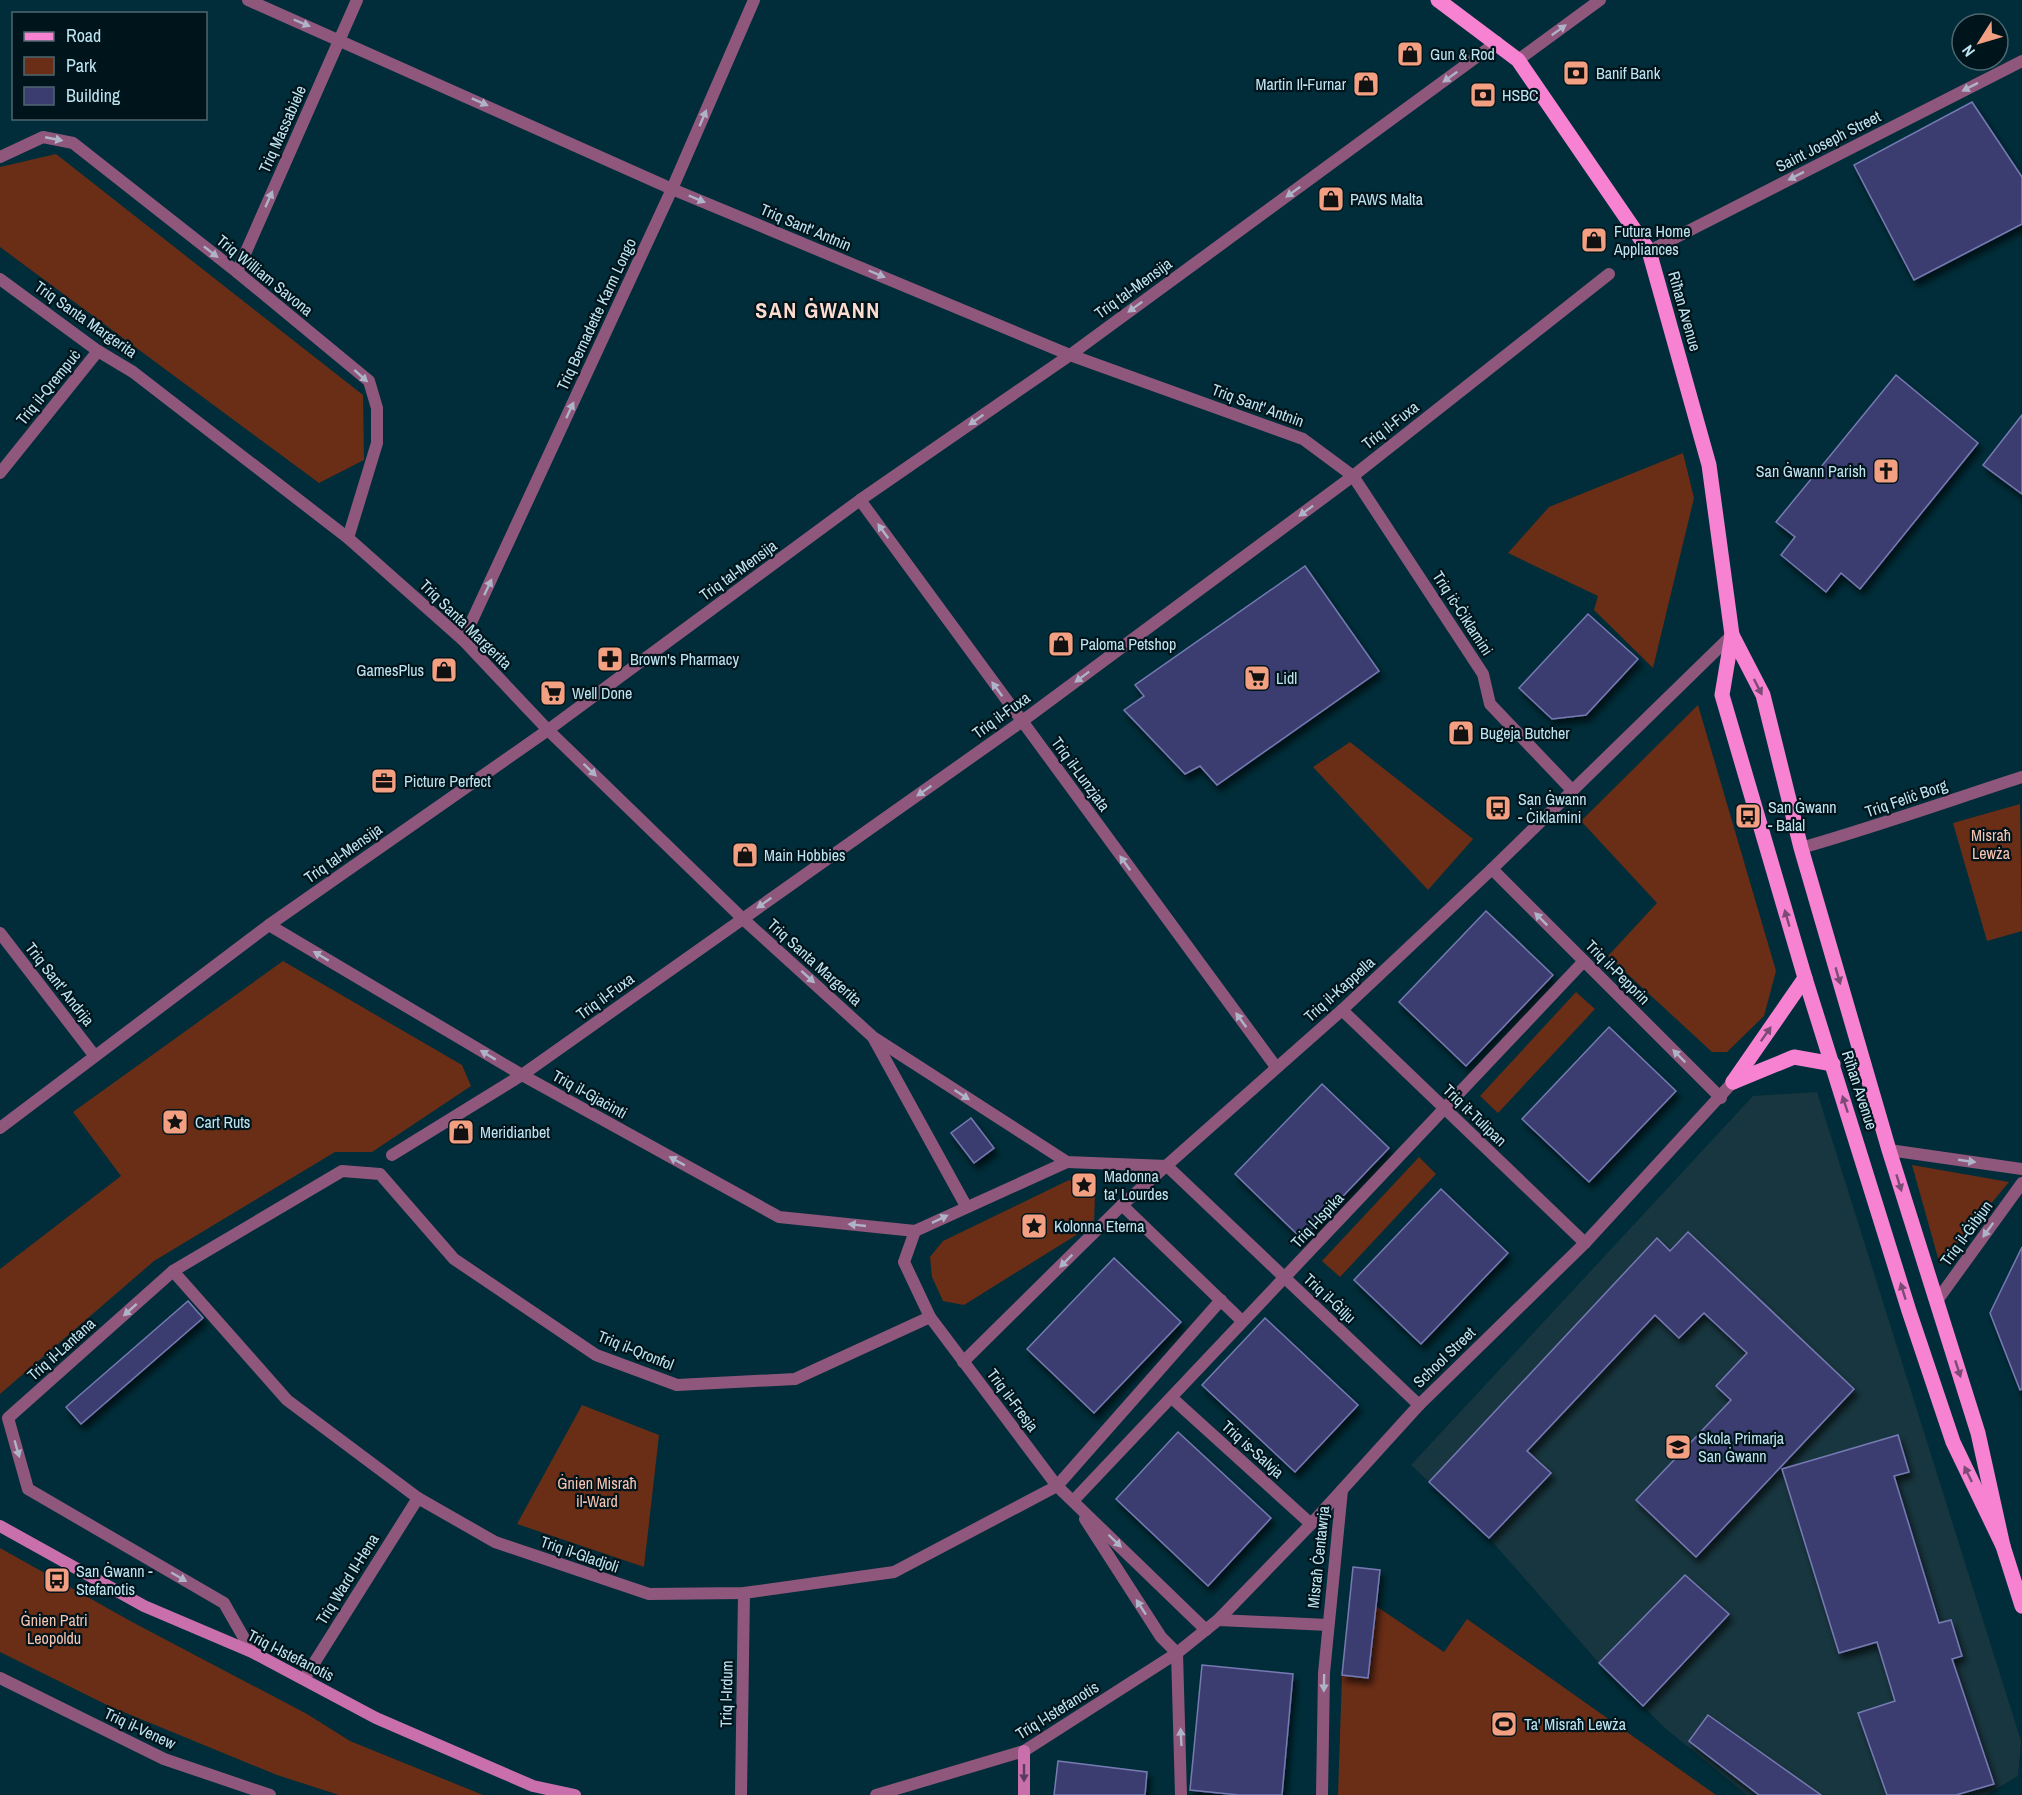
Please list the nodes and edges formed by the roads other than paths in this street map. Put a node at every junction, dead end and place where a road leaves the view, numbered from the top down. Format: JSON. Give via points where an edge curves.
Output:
{"nodes":[{"id":1,"x":248,"y":0,"type":"edge"},
{"id":2,"x":357,"y":0,"type":"edge"},
{"id":3,"x":754,"y":0,"type":"edge"},
{"id":4,"x":1438,"y":0,"type":"edge"},
{"id":5,"x":1600,"y":0,"type":"edge"},
{"id":6,"x":339,"y":39,"type":"junction"},
{"id":7,"x":1497,"y":42,"type":"junction"},
{"id":8,"x":1518,"y":60,"type":"junction"},
{"id":9,"x":2022,"y":61,"type":"edge"},
{"id":10,"x":0,"y":156,"type":"edge"},
{"id":11,"x":672,"y":189,"type":"junction"},
{"id":12,"x":1649,"y":251,"type":"junction"},
{"id":13,"x":237,"y":272,"type":"junction"},
{"id":14,"x":1609,"y":274,"type":"dead end"},
{"id":15,"x":0,"y":279,"type":"edge"},
{"id":16,"x":98,"y":351,"type":"junction"},
{"id":17,"x":1070,"y":355,"type":"junction"},
{"id":18,"x":0,"y":473,"type":"edge"},
{"id":19,"x":1353,"y":476,"type":"junction"},
{"id":20,"x":860,"y":500,"type":"junction"},
{"id":21,"x":348,"y":538,"type":"junction"},
{"id":22,"x":1732,"y":635,"type":"junction"},
{"id":23,"x":463,"y":640,"type":"junction"},
{"id":24,"x":1021,"y":722,"type":"junction"},
{"id":25,"x":548,"y":730,"type":"junction"},
{"id":26,"x":2022,"y":777,"type":"edge"},
{"id":27,"x":1571,"y":789,"type":"junction"},
{"id":28,"x":1801,"y":848,"type":"junction"},
{"id":29,"x":1492,"y":869,"type":"junction"},
{"id":30,"x":742,"y":918,"type":"junction"},
{"id":31,"x":269,"y":925,"type":"junction"},
{"id":32,"x":0,"y":933,"type":"edge"},
{"id":33,"x":1584,"y":961,"type":"junction"},
{"id":34,"x":1804,"y":978,"type":"junction"},
{"id":35,"x":1342,"y":1010,"type":"junction"},
{"id":36,"x":873,"y":1037,"type":"junction"},
{"id":37,"x":94,"y":1055,"type":"junction"},
{"id":38,"x":1833,"y":1064,"type":"junction"},
{"id":39,"x":1276,"y":1067,"type":"junction"},
{"id":40,"x":522,"y":1075,"type":"junction"},
{"id":41,"x":1733,"y":1082,"type":"junction"},
{"id":42,"x":1721,"y":1098,"type":"junction"},
{"id":43,"x":1444,"y":1108,"type":"junction"},
{"id":44,"x":0,"y":1128,"type":"edge"},
{"id":45,"x":1889,"y":1150,"type":"junction"},
{"id":46,"x":392,"y":1155,"type":"dead end"},
{"id":47,"x":1067,"y":1162,"type":"junction"},
{"id":48,"x":1167,"y":1166,"type":"junction"},
{"id":49,"x":2022,"y":1169,"type":"edge"},
{"id":50,"x":380,"y":1174,"type":"joint"},
{"id":51,"x":2022,"y":1183,"type":"edge"},
{"id":52,"x":1122,"y":1205,"type":"junction"},
{"id":53,"x":966,"y":1206,"type":"junction"},
{"id":54,"x":915,"y":1231,"type":"junction"},
{"id":55,"x":1585,"y":1243,"type":"junction"},
{"id":56,"x":173,"y":1271,"type":"junction"},
{"id":57,"x":1284,"y":1278,"type":"junction"},
{"id":58,"x":1221,"y":1300,"type":"junction"},
{"id":59,"x":1936,"y":1302,"type":"junction"},
{"id":60,"x":930,"y":1317,"type":"junction"},
{"id":61,"x":1242,"y":1321,"type":"junction"},
{"id":62,"x":963,"y":1362,"type":"junction"},
{"id":63,"x":1172,"y":1398,"type":"junction"},
{"id":64,"x":1419,"y":1405,"type":"junction"},
{"id":65,"x":1057,"y":1486,"type":"junction"},
{"id":66,"x":1342,"y":1491,"type":"junction"},
{"id":67,"x":418,"y":1498,"type":"junction"},
{"id":68,"x":1073,"y":1501,"type":"junction"},
{"id":69,"x":1311,"y":1524,"type":"junction"},
{"id":70,"x":0,"y":1526,"type":"edge"},
{"id":71,"x":2003,"y":1546,"type":"junction"},
{"id":72,"x":744,"y":1593,"type":"junction"},
{"id":73,"x":2022,"y":1606,"type":"edge"},
{"id":74,"x":1218,"y":1620,"type":"junction"},
{"id":75,"x":1328,"y":1625,"type":"junction"},
{"id":76,"x":1206,"y":1630,"type":"junction"},
{"id":77,"x":252,"y":1652,"type":"junction"},
{"id":78,"x":1177,"y":1653,"type":"junction"},
{"id":79,"x":0,"y":1678,"type":"edge"},
{"id":80,"x":304,"y":1679,"type":"junction"},
{"id":81,"x":1024,"y":1751,"type":"junction"},
{"id":82,"x":270,"y":1795,"type":"edge"},
{"id":83,"x":575,"y":1795,"type":"edge"},
{"id":84,"x":741,"y":1795,"type":"edge"},
{"id":85,"x":876,"y":1795,"type":"edge"},
{"id":86,"x":1024,"y":1795,"type":"edge"},
{"id":87,"x":1181,"y":1795,"type":"edge"},
{"id":88,"x":1322,"y":1795,"type":"edge"}],
"edges":[{"from":1,"to":6,"type":"street","name":"Triq Sant' Antnin","one_way":true},
{"from":2,"to":6,"type":"street","name":"Triq Massabiele"},
{"from":11,"to":3,"type":"street","name":"Triq Bernadette Karm Longo","one_way":true},
{"from":4,"to":7,"type":"main road","name":"Riħan Avenue"},
{"from":8,"to":5,"type":"street","one_way":true},
{"from":6,"to":11,"type":"street","name":"Triq Sant' Antnin","one_way":true},
{"from":13,"to":6,"type":"street","name":"Triq Massabiele","one_way":true},
{"from":7,"to":8,"type":"main road","name":"Riħan Avenue"},
{"from":7,"to":17,"type":"street","name":"Triq tal-Mensija","one_way":true},
{"from":8,"to":12,"type":"main road","name":"Riħan Avenue"},
{"from":9,"to":12,"type":"street","name":"Saint Joseph Street","one_way":true},
{"from":10,"to":13,"type":"street","name":"Triq William Savona","one_way":true,"via":[[43,137],[73,143]]},
{"from":11,"to":17,"type":"street","name":"Triq Sant' Antnin","one_way":true},
{"from":23,"to":11,"type":"street","name":"Triq Bernadette Karm Longo","one_way":true},
{"from":12,"to":22,"type":"main road","name":"Riħan Avenue","via":[[1709,465]]},
{"from":13,"to":21,"type":"street","name":"Triq William Savona","one_way":true,"via":[[369,381],[377,408],[377,443]]},
{"from":14,"to":19,"type":"street","name":"Triq il-Fuxa"},
{"from":15,"to":16,"type":"street","name":"Triq Santa Margerita"},
{"from":16,"to":18,"type":"street","name":"Triq il-Qrempuċ"},
{"from":16,"to":21,"type":"street","name":"Triq Santa Margerita","via":[[133,372]]},
{"from":17,"to":19,"type":"street","name":"Triq Sant' Antnin","via":[[1303,439]]},
{"from":17,"to":20,"type":"street","name":"Triq tal-Mensija","one_way":true},
{"from":19,"to":24,"type":"street","name":"Triq il-Fuxa","one_way":true},
{"from":19,"to":27,"type":"street","name":"Triq iċ-Ċiklamini","via":[[1483,674],[1490,704]]},
{"from":24,"to":20,"type":"street","name":"Triq il-Lunzjata","one_way":true},
{"from":20,"to":25,"type":"street","name":"Triq tal-Mensija"},
{"from":21,"to":23,"type":"street","name":"Triq Santa Margerita"},
{"from":22,"to":27,"type":"street","name":"Triq il-Kappella"},
{"from":22,"to":28,"type":"main road","name":"Riħan Avenue","one_way":true,"via":[[1763,695]]},
{"from":34,"to":22,"type":"main road","name":"Riħan Avenue","one_way":true,"via":[[1722,695]]},
{"from":23,"to":25,"type":"street","name":"Triq Santa Margerita"},
{"from":24,"to":30,"type":"street","name":"Triq il-Fuxa","one_way":true},
{"from":39,"to":24,"type":"street","name":"Triq il-Lunzjata","one_way":true},
{"from":25,"to":30,"type":"street","name":"Triq Santa Margerita","one_way":true},
{"from":25,"to":31,"type":"street","name":"Triq tal-Mensija"},
{"from":26,"to":28,"type":"street","name":"Triq Feliċ Borg"},
{"from":27,"to":29,"type":"street","name":"Triq il-Kappella"},
{"from":28,"to":45,"type":"main road","name":"Riħan Avenue","one_way":true},
{"from":33,"to":29,"type":"street","name":"Triq il-Pepprin","one_way":true},
{"from":29,"to":35,"type":"street","name":"Triq il-Kappella"},
{"from":30,"to":36,"type":"street","name":"Triq Santa Margerita","one_way":true},
{"from":30,"to":40,"type":"street","name":"Triq il-Fuxa"},
{"from":31,"to":37,"type":"street","name":"Triq tal-Mensija"},
{"from":40,"to":31,"type":"street","name":"Triq il-Gjaċinti","one_way":true},
{"from":32,"to":37,"type":"street","name":"Triq Sant' Andrija"},
{"from":42,"to":33,"type":"street","name":"Triq il-Pepprin","one_way":true},
{"from":33,"to":43,"type":"street","name":"Triq l-Ispika"},
{"from":34,"to":38,"type":"main road","name":"Riħan Avenue"},
{"from":41,"to":34,"type":"main road","one_way":true},
{"from":35,"to":39,"type":"street","name":"Triq il-Kappella"},
{"from":35,"to":43,"type":"street","name":"Triq it-Tulipan"},
{"from":36,"to":47,"type":"street","name":"Triq Santa Margerita","one_way":true},
{"from":36,"to":53,"type":"street","name":"Triq Santa Margerita"},
{"from":37,"to":44,"type":"street","name":"Triq tal-Mensija"},
{"from":38,"to":41,"type":"main road","via":[[1794,1058]]},
{"from":71,"to":38,"type":"main road","name":"Riħan Avenue","one_way":true,"via":[[1953,1442]]},
{"from":39,"to":48,"type":"street","name":"Triq il-Kappella"},
{"from":40,"to":46,"type":"street","name":"Triq il-Fuxa"},
{"from":54,"to":40,"type":"street","name":"Triq il-Gjaċinti","one_way":true,"via":[[779,1217]]},
{"from":41,"to":42,"type":"street","name":"School Street"},
{"from":42,"to":55,"type":"street","name":"School Street"},
{"from":43,"to":55,"type":"street","name":"Triq it-Tulipan"},
{"from":43,"to":57,"type":"street","name":"Triq l-Ispika"},
{"from":45,"to":49,"type":"street","one_way":true},
{"from":45,"to":59,"type":"main road","name":"Riħan Avenue","one_way":true},
{"from":47,"to":48,"type":"street"},
{"from":47,"to":53,"type":"street"},
{"from":48,"to":52,"type":"street","name":"Triq il-Kappella"},
{"from":48,"to":57,"type":"street","name":"Triq il-Ġilju"},
{"from":50,"to":56,"type":"street","name":"Triq il-Lantana","via":[[342,1171]]},
{"from":50,"to":60,"type":"street","name":"Triq il-Qronfol","via":[[454,1259],[596,1355],[677,1385],[795,1379]]},
{"from":51,"to":59,"type":"street","name":"Triq il-Ġibjun","one_way":true},
{"from":52,"to":58,"type":"street"},
{"from":52,"to":62,"type":"street","name":"Triq il-Kappella","one_way":true},
{"from":54,"to":53,"type":"street","one_way":true},
{"from":54,"to":60,"type":"street","via":[[904,1262]]},
{"from":55,"to":64,"type":"street","name":"School Street"},
{"from":56,"to":67,"type":"street","name":"Triq il-Gladjoli","via":[[287,1400]]},
{"from":56,"to":77,"type":"street","name":"Triq il-Lantana","one_way":true,"via":[[8,1418],[28,1489],[224,1603]]},
{"from":57,"to":61,"type":"street","name":"Triq l-Ispika"},
{"from":57,"to":64,"type":"street","name":"Triq il-Ġilju"},
{"from":58,"to":61,"type":"street"},
{"from":58,"to":65,"type":"street"},
{"from":59,"to":71,"type":"main road","name":"Riħan Avenue","one_way":true,"via":[[1978,1433]]},
{"from":60,"to":62,"type":"street","name":"Triq il-Fresja"},
{"from":61,"to":63,"type":"street","name":"Triq l-Ispika"},
{"from":62,"to":65,"type":"street","name":"Triq il-Fresja"},
{"from":63,"to":68,"type":"street","name":"Triq l-Ispika"},
{"from":63,"to":69,"type":"street","name":"Triq is-Salvja"},
{"from":64,"to":66,"type":"street","name":"School Street"},
{"from":65,"to":68,"type":"street","name":"Triq il-Fresja"},
{"from":65,"to":72,"type":"street","name":"Triq il-Gladjoli","via":[[894,1572]]},
{"from":66,"to":69,"type":"street","name":"School Street"},
{"from":66,"to":75,"type":"street","name":"Misraħ Ċentawrja"},
{"from":67,"to":72,"type":"street","name":"Triq il-Gladjoli","via":[[495,1542],[649,1594]]},
{"from":67,"to":80,"type":"street","name":"Triq Ward Il-Hena"},
{"from":68,"to":76,"type":"street","name":"Triq il-Fresja","one_way":true},
{"from":78,"to":68,"type":"street","name":"Triq il-Fresja","one_way":true,"via":[[1161,1637]]},
{"from":69,"to":74,"type":"street","name":"School Street"},
{"from":70,"to":77,"type":"street","name":"Triq l-Istefanotis","via":[[144,1606]]},
{"from":71,"to":73,"type":"main road","name":"Riħan Avenue"},
{"from":72,"to":84,"type":"street","name":"Triq l-Irdum"},
{"from":74,"to":75,"type":"street","name":"Misraħ Ċentawrja"},
{"from":74,"to":76,"type":"street","name":"School Street"},
{"from":75,"to":88,"type":"street","one_way":true},
{"from":76,"to":78,"type":"street","name":"School Street"},
{"from":77,"to":80,"type":"street","name":"Triq l-Istefanotis"},
{"from":78,"to":81,"type":"street","name":"Triq l-Istefanotis"},
{"from":87,"to":78,"type":"street","one_way":true},
{"from":79,"to":82,"type":"street","name":"Triq il-Venew","via":[[164,1760]]},
{"from":80,"to":83,"type":"street","name":"Triq l-Istefanotis","via":[[376,1718],[533,1786]]},
{"from":81,"to":85,"type":"street","name":"Triq l-Istefanotis"},
{"from":81,"to":86,"type":"street","one_way":true}]}
